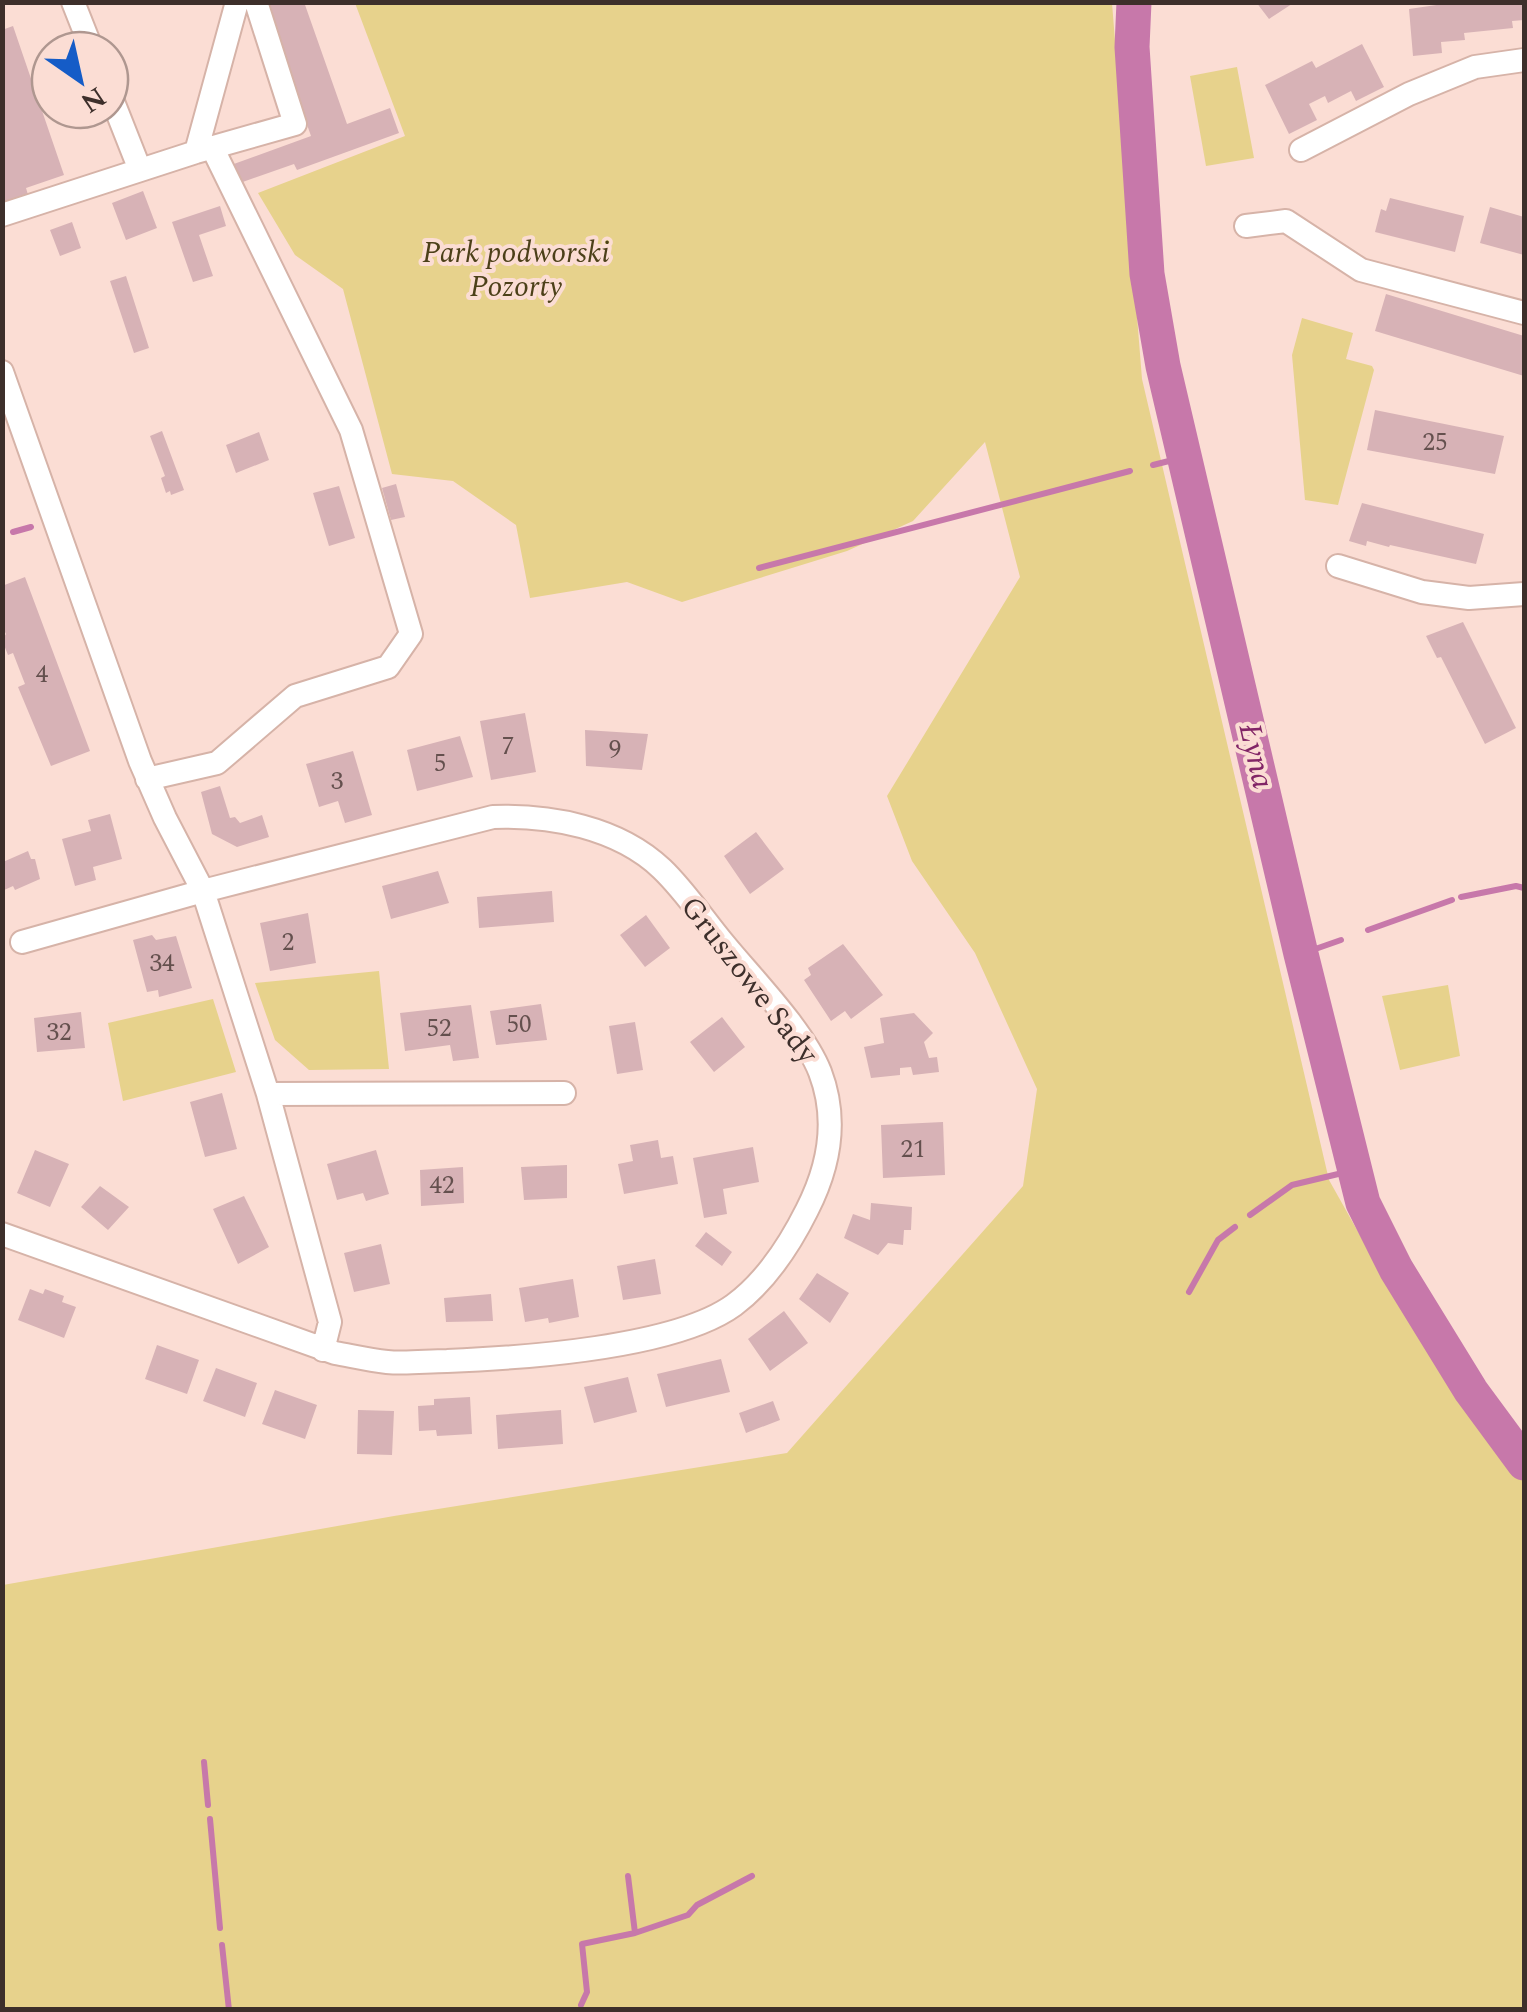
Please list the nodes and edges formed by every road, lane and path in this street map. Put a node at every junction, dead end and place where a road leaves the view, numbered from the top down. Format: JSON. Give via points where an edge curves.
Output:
{"nodes":[{"id":1,"x":73,"y":2,"type":"edge"},
{"id":2,"x":237,"y":2,"type":"edge"},
{"id":3,"x":256,"y":2,"type":"edge"},
{"id":4,"x":84,"y":30,"type":"edge"},
{"id":5,"x":1524,"y":60,"type":"edge"},
{"id":6,"x":124,"y":130,"type":"edge"},
{"id":7,"x":204,"y":149,"type":"junction"},
{"id":8,"x":1301,"y":150,"type":"dead end"},
{"id":9,"x":140,"y":170,"type":"junction"},
{"id":10,"x":2,"y":216,"type":"edge"},
{"id":11,"x":1246,"y":226,"type":"dead end"},
{"id":12,"x":1524,"y":313,"type":"edge"},
{"id":13,"x":4,"y":380,"type":"edge"},
{"id":14,"x":1338,"y":566,"type":"dead end"},
{"id":15,"x":1524,"y":594,"type":"edge"},
{"id":16,"x":148,"y":778,"type":"junction"},
{"id":17,"x":203,"y":890,"type":"junction"},
{"id":18,"x":22,"y":942,"type":"dead end"},
{"id":19,"x":564,"y":1093,"type":"dead end"},
{"id":20,"x":268,"y":1094,"type":"junction"},
{"id":21,"x":2,"y":1234,"type":"edge"},
{"id":22,"x":323,"y":1350,"type":"junction"}],
"edges":[{"from":1,"to":4,"type":"street"},
{"from":2,"to":7,"type":"street"},
{"from":3,"to":7,"type":"street","via":[[296,124]]},
{"from":5,"to":8,"type":"street","via":[[1475,67]]},
{"from":6,"to":9,"type":"street"},
{"from":7,"to":9,"type":"street"},
{"from":7,"to":16,"type":"street","via":[[352,430],[412,634],[388,667],[295,696],[217,764]]},
{"from":9,"to":10,"type":"street"},
{"from":11,"to":12,"type":"street","via":[[1286,221],[1361,270]]},
{"from":13,"to":16,"type":"street"},
{"from":14,"to":15,"type":"street","via":[[1422,592],[1470,598]]},
{"from":16,"to":17,"type":"street"},
{"from":17,"to":18,"type":"street","name":"Gruszowe Sady"},
{"from":17,"to":20,"type":"street"},
{"from":17,"to":22,"type":"street","name":"Gruszowe Sady","via":[[492,818],[533,816],[573,824],[661,868],[802,1042],[827,1098],[830,1139],[822,1180],[803,1217],[767,1272],[735,1304],[698,1326],[524,1358],[390,1362]]},
{"from":19,"to":20,"type":"street"},
{"from":20,"to":22,"type":"street","via":[[330,1322]]},
{"from":21,"to":22,"type":"street","name":"Gruszowe Sady"}]}
